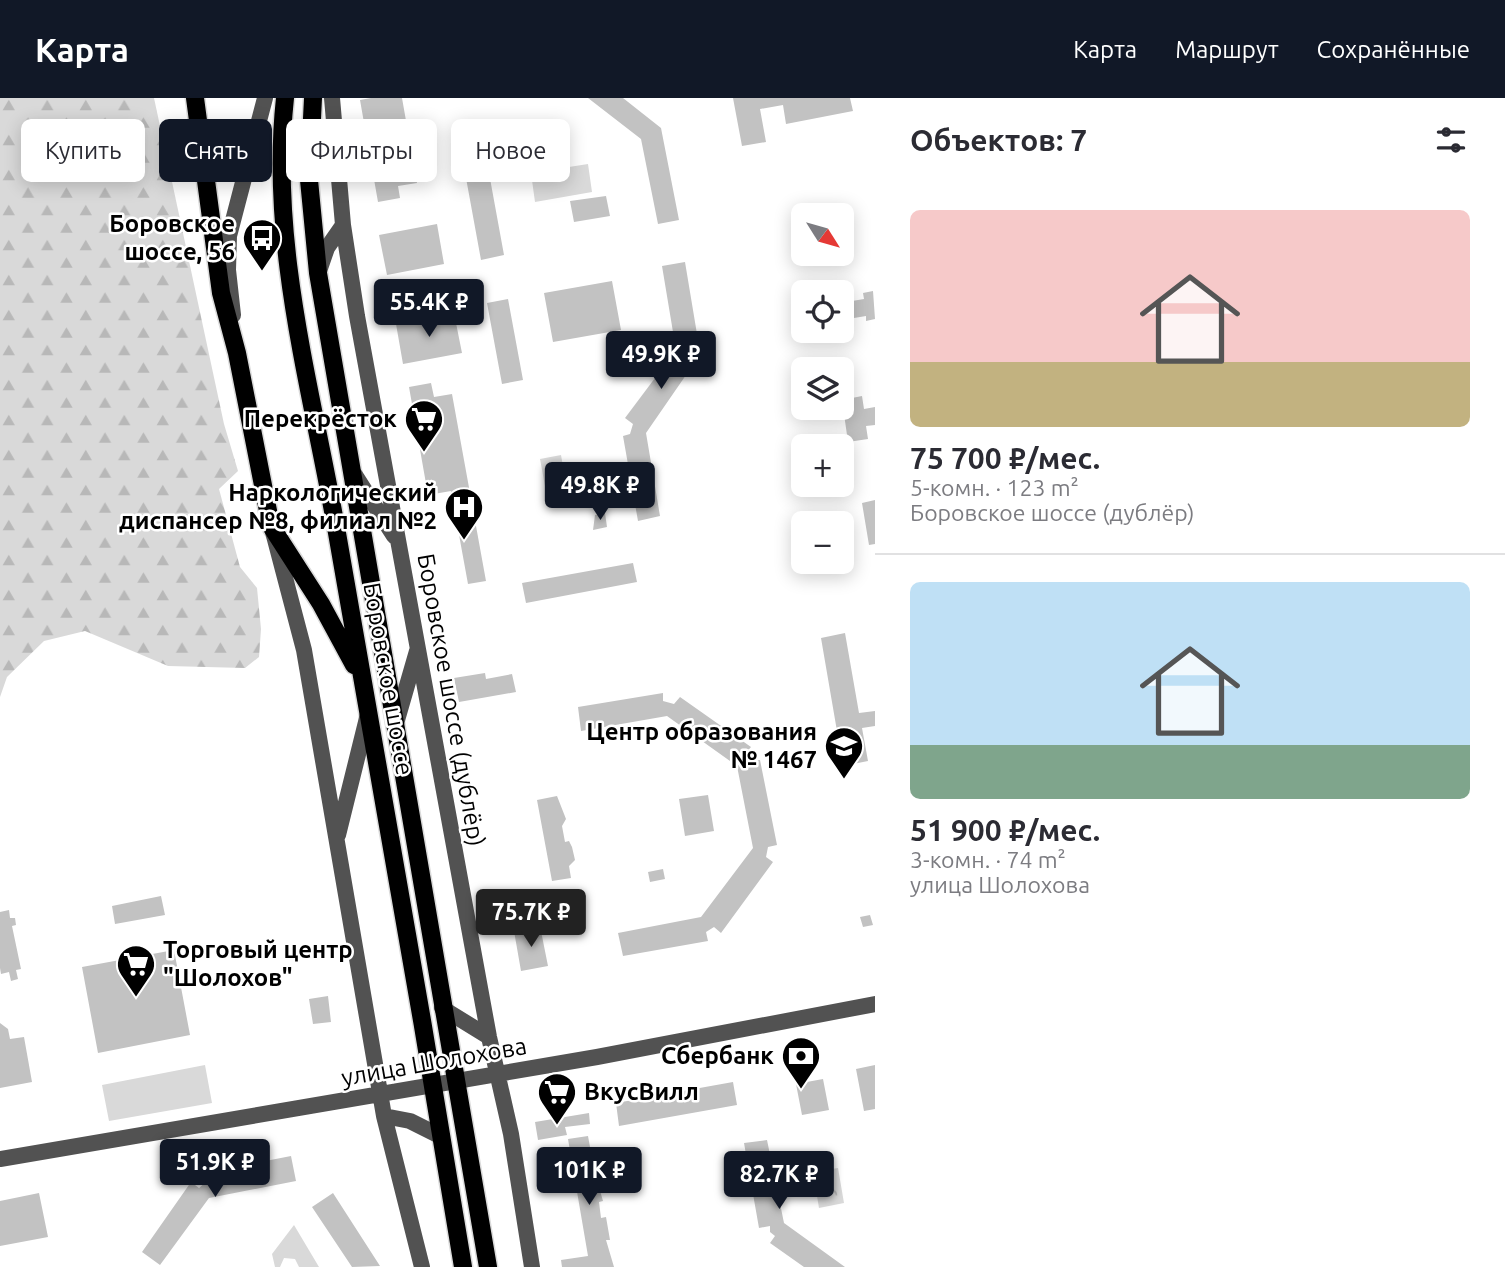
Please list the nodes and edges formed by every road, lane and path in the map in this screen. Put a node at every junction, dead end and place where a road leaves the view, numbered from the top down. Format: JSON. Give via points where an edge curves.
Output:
{"nodes":[{"id":1,"x":195,"y":98,"type":"edge"},
{"id":2,"x":265,"y":98,"type":"edge"},
{"id":3,"x":285,"y":98,"type":"edge"},
{"id":4,"x":313,"y":98,"type":"edge"},
{"id":5,"x":332,"y":98,"type":"edge"},
{"id":6,"x":343,"y":225,"type":"junction"},
{"id":7,"x":318,"y":273,"type":"junction"},
{"id":8,"x":237,"y":354,"type":"junction"},
{"id":9,"x":349,"y":464,"type":"junction"},
{"id":10,"x":271,"y":526,"type":"junction"},
{"id":11,"x":401,"y":550,"type":"junction"},
{"id":12,"x":418,"y":645,"type":"junction"},
{"id":13,"x":364,"y":684,"type":"junction"},
{"id":14,"x":369,"y":711,"type":"junction"},
{"id":15,"x":395,"y":730,"type":"junction"},
{"id":16,"x":336,"y":842,"type":"junction"},
{"id":17,"x":875,"y":1004,"type":"edge"},
{"id":18,"x":442,"y":1008,"type":"junction"},
{"id":19,"x":489,"y":1037,"type":"junction"},
{"id":20,"x":497,"y":1073,"type":"junction"},
{"id":21,"x":456,"y":1079,"type":"junction"},
{"id":22,"x":433,"y":1083,"type":"junction"},
{"id":23,"x":380,"y":1093,"type":"junction"},
{"id":24,"x":383,"y":1116,"type":"junction"},
{"id":25,"x":442,"y":1137,"type":"junction"},
{"id":26,"x":0,"y":1159,"type":"edge"},
{"id":27,"x":422,"y":1267,"type":"edge"},
{"id":28,"x":463,"y":1267,"type":"edge"},
{"id":29,"x":488,"y":1267,"type":"edge"},
{"id":30,"x":532,"y":1267,"type":"edge"}],
"edges":[{"from":1,"to":8,"type":"main road","via":[[221,293]]},
{"from":2,"to":8,"type":"street","via":[[229,236]]},
{"from":3,"to":13,"type":"main road","name":"Боровское шоссе","via":[[281,155],[288,272]]},
{"from":4,"to":7,"type":"main road","name":"Боровское шоссе","via":[[309,180]]},
{"from":5,"to":6,"type":"street","name":"Боровское шоссе (дублёр)"},
{"from":6,"to":7,"type":"street","via":[[327,248]]},
{"from":6,"to":11,"type":"street","name":"Боровское шоссе (дублёр)"},
{"from":7,"to":9,"type":"main road","name":"Боровское шоссе"},
{"from":8,"to":10,"type":"main road"},
{"from":9,"to":11,"type":"street"},
{"from":9,"to":15,"type":"main road","name":"Боровское шоссе"},
{"from":10,"to":13,"type":"main road"},
{"from":10,"to":16,"type":"street","via":[[304,650]]},
{"from":11,"to":12,"type":"street","name":"Боровское шоссе (дублёр)"},
{"from":12,"to":15,"type":"street"},
{"from":12,"to":19,"type":"street","name":"Боровское шоссе (дублёр)"},
{"from":13,"to":14,"type":"main road","name":"Боровское шоссе"},
{"from":14,"to":16,"type":"street"},
{"from":14,"to":22,"type":"main road","name":"Боровское шоссе"},
{"from":15,"to":18,"type":"main road","name":"Боровское шоссе"},
{"from":16,"to":23,"type":"street"},
{"from":17,"to":20,"type":"street","name":"улица Шолохова"},
{"from":18,"to":19,"type":"street"},
{"from":18,"to":21,"type":"main road","name":"Боровское шоссе"},
{"from":19,"to":20,"type":"street","name":"Боровское шоссе (дублёр)"},
{"from":20,"to":21,"type":"street","name":"улица Шолохова"},
{"from":20,"to":30,"type":"street","name":"Боровское шоссе (дублёр)"},
{"from":21,"to":22,"type":"street","name":"улица Шолохова"},
{"from":21,"to":29,"type":"main road","name":"Боровское шоссе"},
{"from":22,"to":23,"type":"street","name":"улица Шолохова"},
{"from":22,"to":25,"type":"main road","name":"Боровское шоссе"},
{"from":23,"to":24,"type":"street"},
{"from":23,"to":26,"type":"street","name":"улица Шолохова"},
{"from":24,"to":25,"type":"street","via":[[410,1121]]},
{"from":24,"to":27,"type":"street"},
{"from":25,"to":28,"type":"main road","name":"Боровское шоссе"}]}
